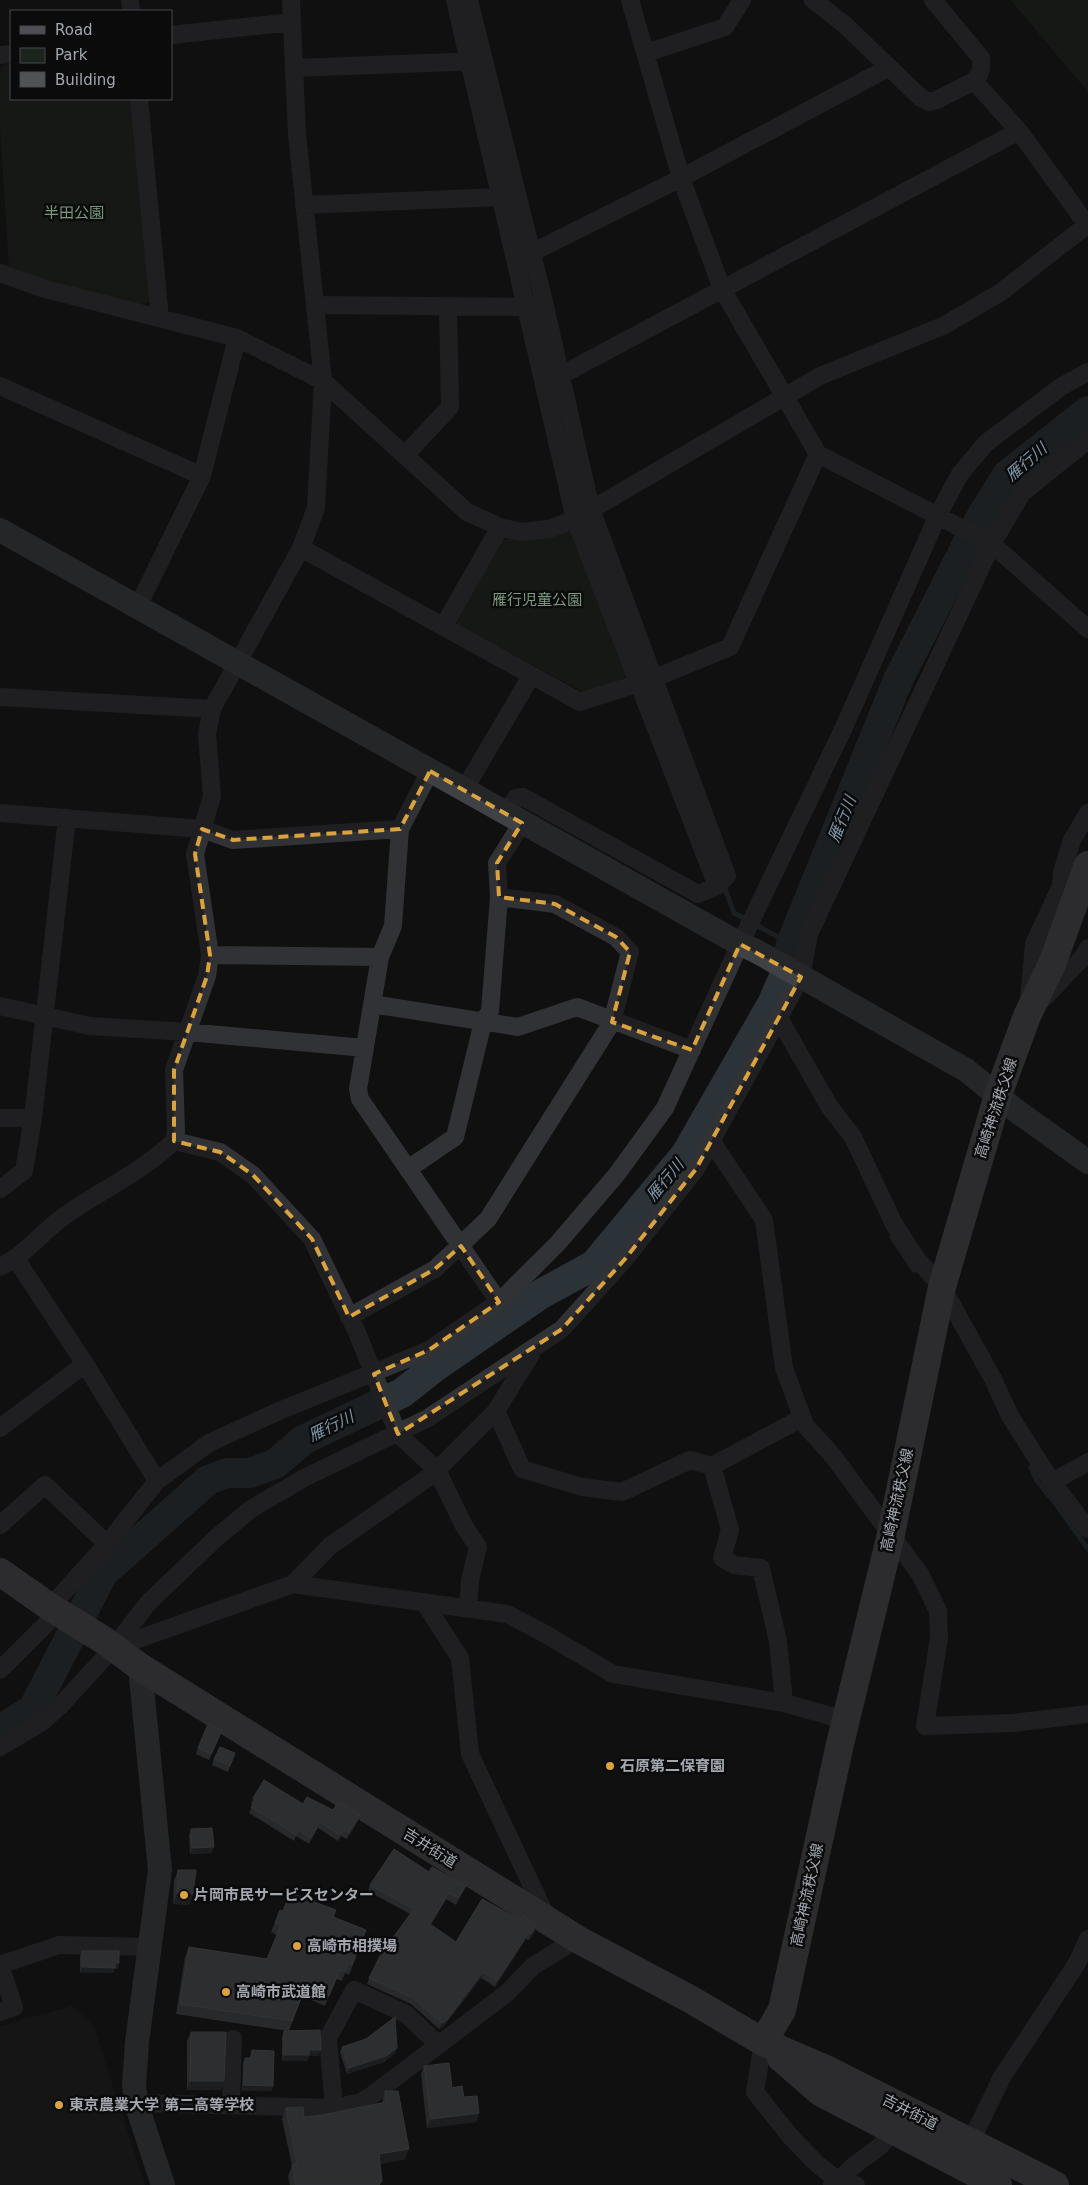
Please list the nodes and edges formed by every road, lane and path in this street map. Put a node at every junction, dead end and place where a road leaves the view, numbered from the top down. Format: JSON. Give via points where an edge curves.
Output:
{"nodes":[{"id":1,"x":291,"y":0,"type":"edge"},
{"id":2,"x":455,"y":0,"type":"edge"},
{"id":3,"x":469,"y":0,"type":"edge"},
{"id":4,"x":630,"y":0,"type":"edge"},
{"id":5,"x":742,"y":0,"type":"edge"},
{"id":6,"x":813,"y":0,"type":"edge"},
{"id":7,"x":933,"y":0,"type":"edge"},
{"id":8,"x":292,"y":22,"type":"junction"},
{"id":9,"x":172,"y":35,"type":"edge"},
{"id":10,"x":646,"y":53,"type":"junction"},
{"id":11,"x":477,"y":61,"type":"junction"},
{"id":12,"x":294,"y":68,"type":"junction"},
{"id":13,"x":888,"y":68,"type":"junction"},
{"id":14,"x":974,"y":81,"type":"junction"},
{"id":15,"x":139,"y":100,"type":"edge"},
{"id":16,"x":1019,"y":131,"type":"junction"},
{"id":17,"x":682,"y":178,"type":"junction"},
{"id":18,"x":509,"y":195,"type":"junction"},
{"id":19,"x":304,"y":205,"type":"junction"},
{"id":20,"x":1088,"y":225,"type":"edge"},
{"id":21,"x":523,"y":255,"type":"junction"},
{"id":22,"x":0,"y":273,"type":"edge"},
{"id":23,"x":722,"y":290,"type":"junction"},
{"id":24,"x":315,"y":305,"type":"junction"},
{"id":25,"x":536,"y":305,"type":"junction"},
{"id":26,"x":448,"y":308,"type":"junction"},
{"id":27,"x":160,"y":318,"type":"junction"},
{"id":28,"x":237,"y":338,"type":"junction"},
{"id":29,"x":1088,"y":372,"type":"edge"},
{"id":30,"x":553,"y":379,"type":"junction"},
{"id":31,"x":323,"y":381,"type":"junction"},
{"id":32,"x":0,"y":386,"type":"edge"},
{"id":33,"x":785,"y":396,"type":"junction"},
{"id":34,"x":1088,"y":440,"type":"edge"},
{"id":35,"x":406,"y":454,"type":"junction"},
{"id":36,"x":818,"y":454,"type":"junction"},
{"id":37,"x":202,"y":476,"type":"junction"},
{"id":38,"x":591,"y":509,"type":"junction"},
{"id":39,"x":938,"y":515,"type":"junction"},
{"id":40,"x":576,"y":519,"type":"junction"},
{"id":41,"x":500,"y":527,"type":"junction"},
{"id":42,"x":0,"y":530,"type":"edge"},
{"id":43,"x":992,"y":544,"type":"junction"},
{"id":44,"x":301,"y":548,"type":"junction"},
{"id":45,"x":138,"y":606,"type":"junction"},
{"id":46,"x":443,"y":627,"type":"junction"},
{"id":47,"x":1088,"y":629,"type":"edge"},
{"id":48,"x":238,"y":662,"type":"junction"},
{"id":49,"x":531,"y":676,"type":"junction"},
{"id":50,"x":646,"y":680,"type":"junction"},
{"id":51,"x":0,"y":697,"type":"edge"},
{"id":52,"x":212,"y":709,"type":"junction"},
{"id":53,"x":430,"y":771,"type":"junction"},
{"id":54,"x":464,"y":790,"type":"junction"},
{"id":55,"x":0,"y":813,"type":"edge"},
{"id":56,"x":1088,"y":813,"type":"edge"},
{"id":57,"x":67,"y":818,"type":"junction"},
{"id":58,"x":514,"y":818,"type":"junction"},
{"id":59,"x":202,"y":828,"type":"junction"},
{"id":60,"x":400,"y":829,"type":"junction"},
{"id":61,"x":1088,"y":865,"type":"edge"},
{"id":62,"x":499,"y":898,"type":"junction"},
{"id":63,"x":1088,"y":908,"type":"edge"},
{"id":64,"x":740,"y":944,"type":"junction"},
{"id":65,"x":1088,"y":948,"type":"edge"},
{"id":66,"x":210,"y":955,"type":"junction"},
{"id":67,"x":380,"y":957,"type":"junction"},
{"id":68,"x":1052,"y":964,"type":"junction"},
{"id":69,"x":801,"y":977,"type":"junction"},
{"id":70,"x":372,"y":1004,"type":"junction"},
{"id":71,"x":0,"y":1006,"type":"edge"},
{"id":72,"x":45,"y":1016,"type":"junction"},
{"id":73,"x":1027,"y":1016,"type":"junction"},
{"id":74,"x":779,"y":1018,"type":"junction"},
{"id":75,"x":483,"y":1022,"type":"junction"},
{"id":76,"x":612,"y":1022,"type":"junction"},
{"id":77,"x":187,"y":1032,"type":"junction"},
{"id":78,"x":365,"y":1048,"type":"junction"},
{"id":79,"x":692,"y":1050,"type":"junction"},
{"id":80,"x":998,"y":1095,"type":"junction"},
{"id":81,"x":0,"y":1118,"type":"edge"},
{"id":82,"x":33,"y":1118,"type":"junction"},
{"id":83,"x":174,"y":1141,"type":"junction"},
{"id":84,"x":712,"y":1142,"type":"junction"},
{"id":85,"x":1088,"y":1162,"type":"edge"},
{"id":86,"x":408,"y":1169,"type":"junction"},
{"id":87,"x":0,"y":1189,"type":"edge"},
{"id":88,"x":461,"y":1246,"type":"junction"},
{"id":89,"x":8,"y":1263,"type":"edge"},
{"id":90,"x":942,"y":1287,"type":"junction"},
{"id":91,"x":499,"y":1302,"type":"junction"},
{"id":92,"x":349,"y":1317,"type":"junction"},
{"id":93,"x":534,"y":1349,"type":"junction"},
{"id":94,"x":85,"y":1364,"type":"junction"},
{"id":95,"x":374,"y":1374,"type":"junction"},
{"id":96,"x":496,"y":1411,"type":"junction"},
{"id":97,"x":802,"y":1418,"type":"junction"},
{"id":98,"x":0,"y":1428,"type":"edge"},
{"id":99,"x":398,"y":1434,"type":"junction"},
{"id":100,"x":1088,"y":1462,"type":"edge"},
{"id":101,"x":712,"y":1466,"type":"junction"},
{"id":102,"x":437,"y":1470,"type":"junction"},
{"id":103,"x":158,"y":1481,"type":"junction"},
{"id":104,"x":1052,"y":1482,"type":"junction"},
{"id":105,"x":0,"y":1525,"type":"edge"},
{"id":106,"x":1088,"y":1529,"type":"edge"},
{"id":107,"x":891,"y":1534,"type":"junction"},
{"id":108,"x":107,"y":1544,"type":"junction"},
{"id":109,"x":0,"y":1572,"type":"edge"},
{"id":110,"x":293,"y":1584,"type":"junction"},
{"id":111,"x":424,"y":1602,"type":"junction"},
{"id":112,"x":468,"y":1608,"type":"junction"},
{"id":113,"x":58,"y":1612,"type":"junction"},
{"id":114,"x":109,"y":1645,"type":"junction"},
{"id":115,"x":140,"y":1667,"type":"junction"},
{"id":116,"x":0,"y":1670,"type":"edge"},
{"id":117,"x":784,"y":1703,"type":"junction"},
{"id":118,"x":1088,"y":1714,"type":"edge"},
{"id":119,"x":845,"y":1720,"type":"junction"},
{"id":120,"x":0,"y":1747,"type":"edge"},
{"id":121,"x":549,"y":1922,"type":"junction"},
{"id":122,"x":578,"y":1939,"type":"junction"},
{"id":123,"x":1088,"y":1939,"type":"edge"},
{"id":124,"x":151,"y":1947,"type":"junction"},
{"id":125,"x":0,"y":2012,"type":"edge"},
{"id":126,"x":233,"y":2038,"type":"dead end"},
{"id":127,"x":763,"y":2042,"type":"junction"},
{"id":128,"x":439,"y":2046,"type":"junction"},
{"id":129,"x":136,"y":2103,"type":"junction"},
{"id":130,"x":231,"y":2105,"type":"junction"},
{"id":131,"x":334,"y":2108,"type":"junction"},
{"id":132,"x":893,"y":2130,"type":"junction"},
{"id":133,"x":970,"y":2143,"type":"junction"},
{"id":134,"x":843,"y":2184,"type":"edge"},
{"id":135,"x":163,"y":2185,"type":"edge"},
{"id":136,"x":998,"y":2185,"type":"edge"},
{"id":137,"x":1055,"y":2185,"type":"edge"}],
"edges":[{"from":1,"to":8,"type":"street"},
{"from":2,"to":11,"type":"street"},
{"from":3,"to":11,"type":"street"},
{"from":4,"to":10,"type":"street"},
{"from":5,"to":10,"type":"street","via":[[724,27]]},
{"from":6,"to":13,"type":"street","via":[[844,24]]},
{"from":7,"to":14,"type":"street","via":[[981,58],[979,76]]},
{"from":8,"to":9,"type":"street"},
{"from":8,"to":12,"type":"street"},
{"from":10,"to":17,"type":"street"},
{"from":11,"to":12,"type":"street"},
{"from":11,"to":18,"type":"street"},
{"from":12,"to":19,"type":"street"},
{"from":13,"to":14,"type":"street","via":[[928,102]]},
{"from":13,"to":17,"type":"street"},
{"from":14,"to":16,"type":"street"},
{"from":15,"to":27,"type":"street"},
{"from":16,"to":20,"type":"street"},
{"from":16,"to":23,"type":"street"},
{"from":17,"to":21,"type":"street"},
{"from":17,"to":23,"type":"street"},
{"from":18,"to":19,"type":"street"},
{"from":18,"to":21,"type":"street"},
{"from":19,"to":24,"type":"street"},
{"from":20,"to":33,"type":"street","via":[[1001,292],[945,325],[820,376]]},
{"from":21,"to":25,"type":"street"},
{"from":22,"to":27,"type":"street","via":[[42,288]]},
{"from":23,"to":30,"type":"street"},
{"from":23,"to":33,"type":"street"},
{"from":24,"to":26,"type":"street"},
{"from":24,"to":31,"type":"street"},
{"from":25,"to":26,"type":"street"},
{"from":25,"to":30,"type":"street"},
{"from":26,"to":35,"type":"street","via":[[450,407]]},
{"from":27,"to":28,"type":"street"},
{"from":28,"to":31,"type":"street"},
{"from":28,"to":37,"type":"street"},
{"from":29,"to":39,"type":"street","via":[[1062,386],[986,443],[960,474]]},
{"from":30,"to":38,"type":"street"},
{"from":30,"to":40,"type":"street"},
{"from":31,"to":35,"type":"street"},
{"from":31,"to":44,"type":"street","via":[[316,508]]},
{"from":32,"to":37,"type":"street"},
{"from":33,"to":36,"type":"street"},
{"from":33,"to":38,"type":"street"},
{"from":34,"to":43,"type":"street","via":[[1022,493]]},
{"from":35,"to":41,"type":"street","via":[[467,512]]},
{"from":36,"to":39,"type":"street"},
{"from":36,"to":50,"type":"street","via":[[730,647]]},
{"from":37,"to":45,"type":"street"},
{"from":38,"to":40,"type":"street"},
{"from":38,"to":50,"type":"street"},
{"from":39,"to":43,"type":"street"},
{"from":39,"to":64,"type":"street","via":[[845,725]]},
{"from":40,"to":41,"type":"street","via":[[549,529],[522,532]]},
{"from":40,"to":50,"type":"street"},
{"from":41,"to":46,"type":"street"},
{"from":42,"to":45,"type":"street"},
{"from":43,"to":47,"type":"street"},
{"from":43,"to":69,"type":"street","via":[[809,934]]},
{"from":44,"to":46,"type":"street"},
{"from":44,"to":48,"type":"street"},
{"from":45,"to":48,"type":"street"},
{"from":46,"to":49,"type":"street"},
{"from":48,"to":52,"type":"street"},
{"from":48,"to":53,"type":"street"},
{"from":49,"to":50,"type":"street","via":[[580,702]]},
{"from":49,"to":54,"type":"street"},
{"from":50,"to":58,"type":"street","via":[[717,886],[698,894],[523,797],[516,798]]},
{"from":51,"to":52,"type":"street"},
{"from":52,"to":59,"type":"street","via":[[207,734],[212,796]]},
{"from":53,"to":54,"type":"street"},
{"from":53,"to":60,"type":"street"},
{"from":54,"to":58,"type":"street"},
{"from":55,"to":57,"type":"street"},
{"from":56,"to":73,"type":"street","via":[[1072,840],[1061,886],[1034,944]]},
{"from":57,"to":59,"type":"street"},
{"from":57,"to":72,"type":"street"},
{"from":58,"to":62,"type":"street","via":[[497,863]]},
{"from":58,"to":64,"type":"street"},
{"from":59,"to":60,"type":"street","via":[[233,840]]},
{"from":59,"to":66,"type":"street","via":[[194,854]]},
{"from":60,"to":67,"type":"street","via":[[393,926]]},
{"from":61,"to":68,"type":"main road","name":"高崎神流秩父線"},
{"from":62,"to":75,"type":"street","via":[[490,1011]]},
{"from":62,"to":76,"type":"street","via":[[555,904],[616,937],[630,952]]},
{"from":63,"to":68,"type":"main road","name":"高崎神流秩父線"},
{"from":64,"to":69,"type":"street"},
{"from":64,"to":79,"type":"street"},
{"from":65,"to":73,"type":"street"},
{"from":66,"to":67,"type":"street"},
{"from":66,"to":77,"type":"street","via":[[207,976]]},
{"from":67,"to":70,"type":"street"},
{"from":68,"to":73,"type":"main road","name":"高崎神流秩父線"},
{"from":69,"to":74,"type":"street"},
{"from":69,"to":80,"type":"street","via":[[963,1068]]},
{"from":70,"to":75,"type":"street"},
{"from":70,"to":78,"type":"street"},
{"from":71,"to":72,"type":"street"},
{"from":72,"to":77,"type":"street","via":[[90,1026]]},
{"from":72,"to":82,"type":"street"},
{"from":73,"to":80,"type":"main road","name":"高崎神流秩父線"},
{"from":74,"to":84,"type":"street"},
{"from":74,"to":90,"type":"street","via":[[829,1106],[853,1136],[894,1224],[916,1258]]},
{"from":75,"to":76,"type":"street","via":[[518,1027],[577,1007]]},
{"from":75,"to":86,"type":"street","via":[[456,1137]]},
{"from":76,"to":79,"type":"street"},
{"from":76,"to":88,"type":"street","via":[[488,1219]]},
{"from":77,"to":78,"type":"street"},
{"from":77,"to":83,"type":"street","via":[[174,1070]]},
{"from":78,"to":86,"type":"street","via":[[358,1089],[360,1099]]},
{"from":79,"to":91,"type":"street","via":[[665,1108],[617,1174],[558,1243]]},
{"from":80,"to":85,"type":"street"},
{"from":80,"to":90,"type":"main road","name":"高崎神流秩父線"},
{"from":81,"to":82,"type":"street"},
{"from":82,"to":87,"type":"street","via":[[24,1170]]},
{"from":83,"to":89,"type":"street","via":[[156,1159],[62,1218]]},
{"from":83,"to":92,"type":"street","via":[[220,1152],[253,1175],[312,1239]]},
{"from":84,"to":93,"type":"street","via":[[696,1170],[625,1259],[562,1329]]},
{"from":84,"to":97,"type":"street","via":[[764,1220],[784,1368]]},
{"from":86,"to":88,"type":"street"},
{"from":88,"to":91,"type":"street"},
{"from":88,"to":92,"type":"street","via":[[435,1269]]},
{"from":89,"to":94,"type":"street"},
{"from":90,"to":104,"type":"street","via":[[993,1378],[1010,1416]]},
{"from":90,"to":107,"type":"main road","name":"高崎神流秩父線"},
{"from":91,"to":95,"type":"street","via":[[429,1350]]},
{"from":92,"to":95,"type":"street"},
{"from":93,"to":96,"type":"street"},
{"from":93,"to":99,"type":"street"},
{"from":94,"to":98,"type":"street"},
{"from":94,"to":103,"type":"street"},
{"from":95,"to":99,"type":"street"},
{"from":95,"to":103,"type":"street","via":[[279,1411],[209,1443]]},
{"from":96,"to":101,"type":"street","via":[[522,1468],[582,1488],[622,1492],[690,1460]]},
{"from":96,"to":102,"type":"street"},
{"from":97,"to":101,"type":"street"},
{"from":97,"to":107,"type":"street"},
{"from":99,"to":102,"type":"street"},
{"from":99,"to":114,"type":"street","via":[[304,1478],[251,1509],[216,1538]]},
{"from":100,"to":104,"type":"street"},
{"from":101,"to":117,"type":"street","via":[[730,1530],[722,1558],[734,1565],[761,1568],[778,1641]]},
{"from":102,"to":110,"type":"street","via":[[330,1546]]},
{"from":102,"to":112,"type":"street","via":[[478,1547],[470,1580]]},
{"from":103,"to":108,"type":"street"},
{"from":104,"to":106,"type":"street"},
{"from":105,"to":108,"type":"street","via":[[45,1485]]},
{"from":107,"to":118,"type":"street","via":[[920,1574],[938,1611],[939,1638],[925,1726],[1013,1723]]},
{"from":107,"to":119,"type":"main road","name":"高崎神流秩父線"},
{"from":108,"to":113,"type":"street"},
{"from":109,"to":113,"type":"main road"},
{"from":110,"to":111,"type":"street"},
{"from":110,"to":114,"type":"street"},
{"from":111,"to":112,"type":"street"},
{"from":111,"to":121,"type":"street","via":[[460,1658],[470,1754]]},
{"from":112,"to":117,"type":"street","via":[[507,1614],[613,1674]]},
{"from":113,"to":114,"type":"main road"},
{"from":113,"to":116,"type":"street"},
{"from":114,"to":115,"type":"main road","name":"吉井街道"},
{"from":114,"to":120,"type":"street","via":[[61,1705],[42,1722]]},
{"from":115,"to":121,"type":"main road","name":"吉井街道"},
{"from":115,"to":124,"type":"street","via":[[160,1870]]},
{"from":117,"to":119,"type":"street"},
{"from":119,"to":127,"type":"main road","name":"高崎神流秩父線","via":[[782,2010]]},
{"from":121,"to":122,"type":"main road","name":"吉井街道"},
{"from":122,"to":127,"type":"main road","name":"吉井街道"},
{"from":122,"to":128,"type":"street","via":[[533,1966],[507,1993]]},
{"from":123,"to":133,"type":"street","via":[[1077,1963],[1002,2076]]},
{"from":124,"to":125,"type":"street","via":[[59,1945],[0,1965],[14,2007]]},
{"from":124,"to":129,"type":"street","via":[[137,2042]]},
{"from":126,"to":130,"type":"street"},
{"from":127,"to":132,"type":"main road","name":"吉井街道","via":[[820,2092]]},
{"from":127,"to":133,"type":"main road","name":"吉井街道","via":[[826,2068]]},
{"from":127,"to":134,"type":"street","via":[[755,2092],[816,2164]]},
{"from":128,"to":131,"type":"street","via":[[361,2102]]},
{"from":128,"to":131,"type":"street","via":[[406,2014],[354,1990],[328,2038]]},
{"from":129,"to":130,"type":"street"},
{"from":129,"to":135,"type":"street"},
{"from":130,"to":131,"type":"street"},
{"from":132,"to":134,"type":"street","via":[[886,2142],[844,2174]]},
{"from":132,"to":136,"type":"main road","name":"吉井街道"},
{"from":133,"to":137,"type":"main road","name":"吉井街道"}]}
